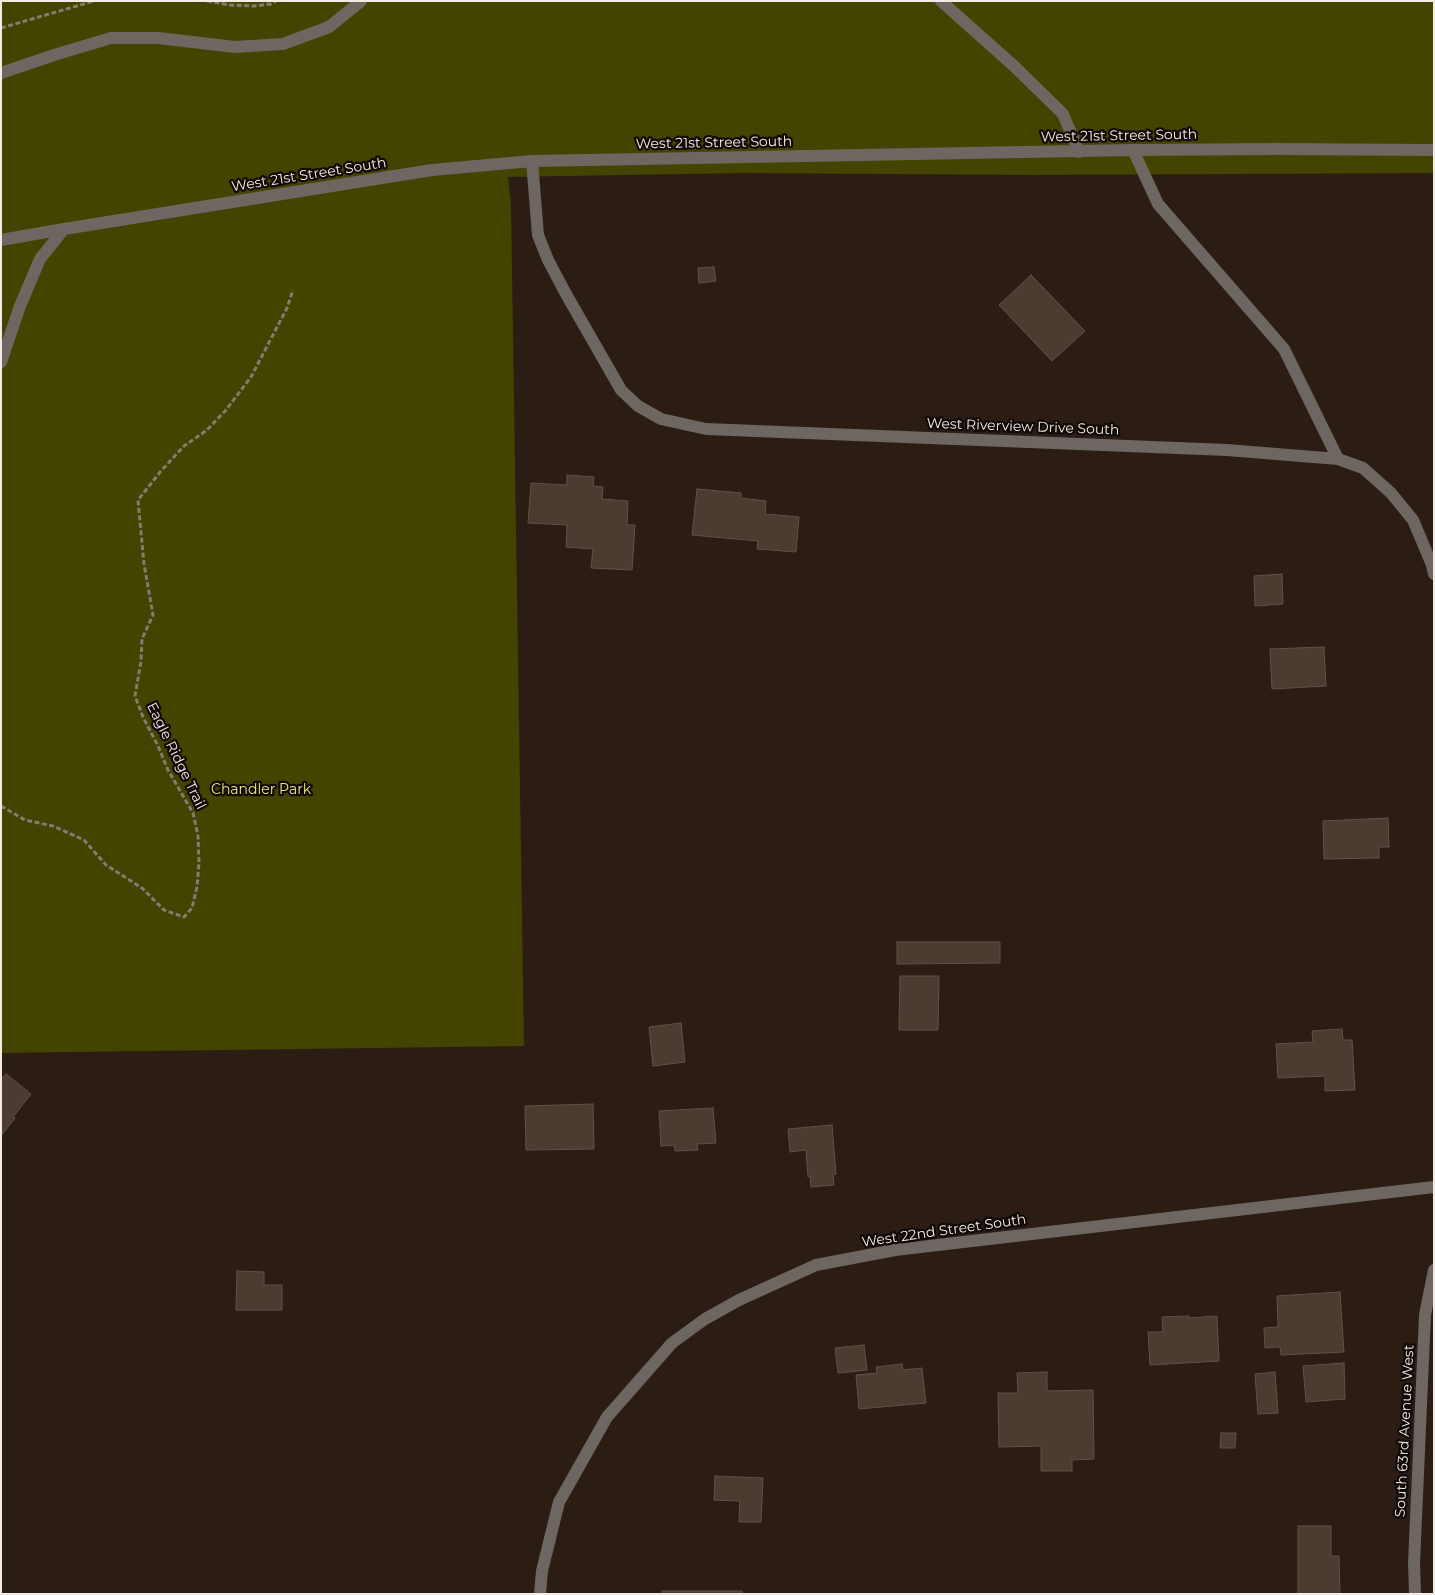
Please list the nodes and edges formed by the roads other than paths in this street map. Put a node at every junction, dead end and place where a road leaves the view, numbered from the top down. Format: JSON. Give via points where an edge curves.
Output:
{"nodes":[{"id":1,"x":361,"y":1,"type":"edge"},
{"id":2,"x":941,"y":1,"type":"edge"},
{"id":3,"x":1,"y":73,"type":"edge"},
{"id":4,"x":1133,"y":150,"type":"junction"},
{"id":5,"x":1434,"y":150,"type":"edge"},
{"id":6,"x":1079,"y":152,"type":"junction"},
{"id":7,"x":532,"y":161,"type":"junction"},
{"id":8,"x":64,"y":229,"type":"junction"},
{"id":9,"x":1,"y":240,"type":"edge"},
{"id":10,"x":1,"y":362,"type":"edge"},
{"id":11,"x":1338,"y":459,"type":"junction"},
{"id":12,"x":1434,"y":574,"type":"edge"},
{"id":13,"x":1434,"y":1187,"type":"edge"},
{"id":14,"x":1434,"y":1270,"type":"edge"},
{"id":15,"x":540,"y":1594,"type":"edge"},
{"id":16,"x":1415,"y":1594,"type":"edge"}],
"edges":[{"from":1,"to":3,"type":"street","via":[[329,27],[283,44],[235,48],[158,38],[111,38]]},
{"from":2,"to":6,"type":"street","via":[[1063,114]]},
{"from":4,"to":5,"type":"street","name":"West 21st Street South"},
{"from":4,"to":6,"type":"street","name":"West 21st Street South"},
{"from":4,"to":11,"type":"street","via":[[1158,204],[1284,349]]},
{"from":6,"to":7,"type":"street","name":"West 21st Street South"},
{"from":7,"to":8,"type":"street","name":"West 21st Street South","via":[[432,170]]},
{"from":7,"to":11,"type":"street","name":"West Riverview Drive South","via":[[538,235],[548,260],[621,390],[638,406],[661,419],[706,428],[1228,450]]},
{"from":8,"to":9,"type":"street","name":"West 21st Street South"},
{"from":8,"to":10,"type":"street","via":[[40,259]]},
{"from":11,"to":12,"type":"street","via":[[1363,468],[1391,493],[1413,520]]},
{"from":13,"to":15,"type":"street","name":"West 22nd Street South","via":[[895,1250],[816,1265],[738,1300],[672,1343],[607,1417],[559,1502],[542,1571]]},
{"from":14,"to":16,"type":"street","name":"South 63rd Avenue West","via":[[1425,1315]]}]}
